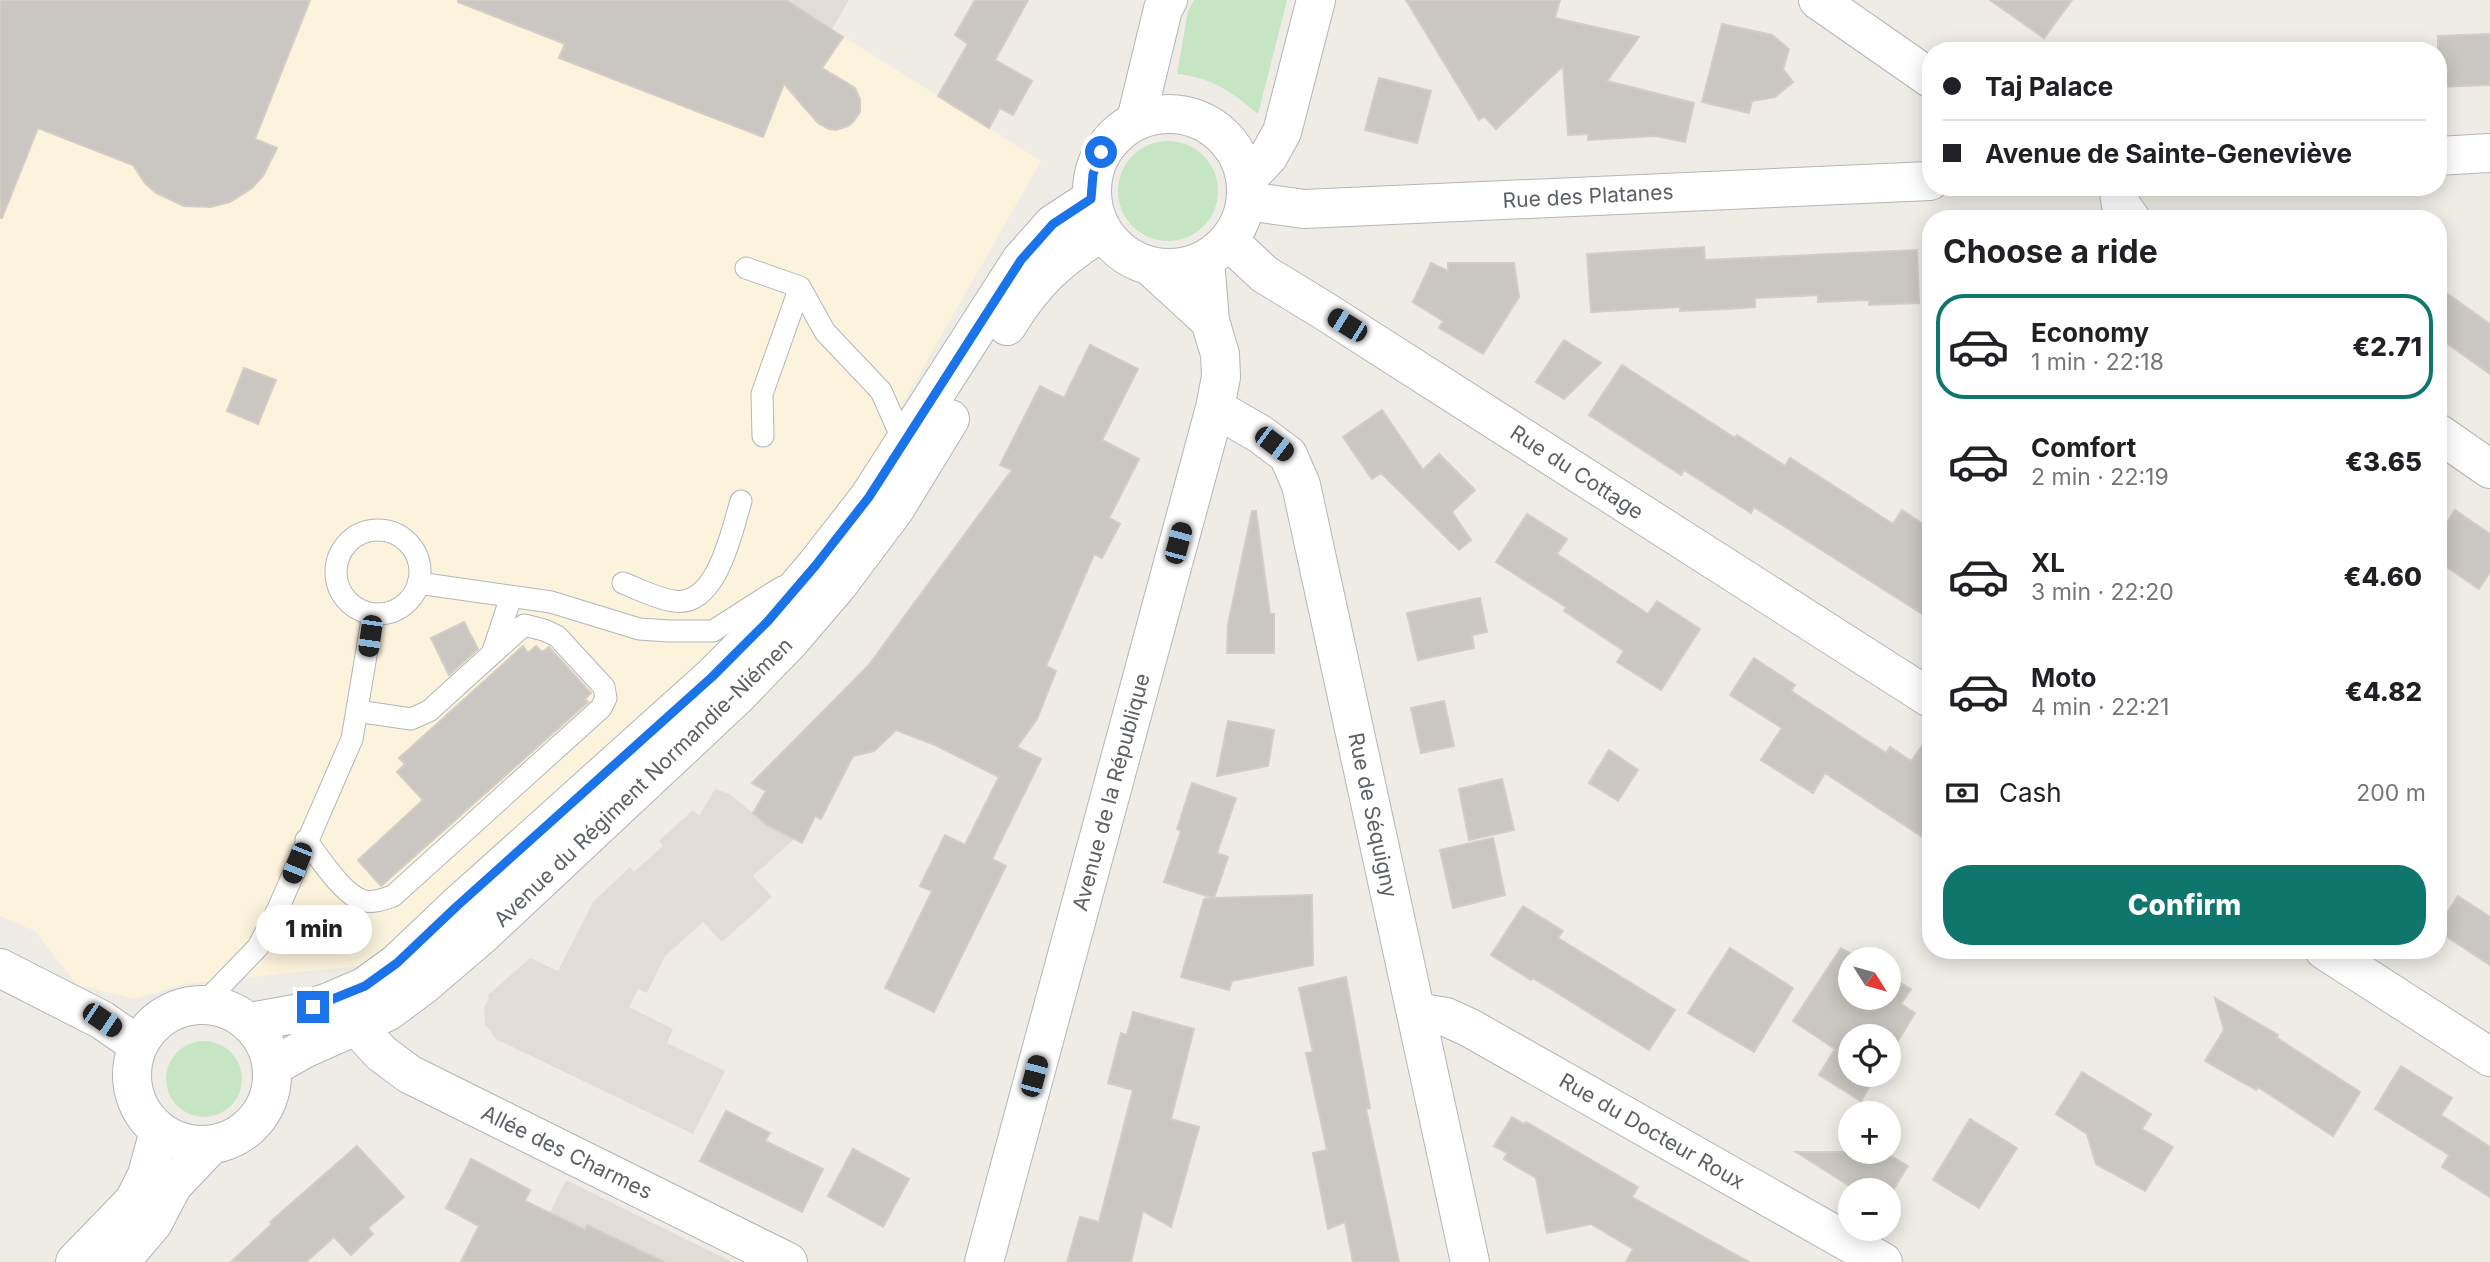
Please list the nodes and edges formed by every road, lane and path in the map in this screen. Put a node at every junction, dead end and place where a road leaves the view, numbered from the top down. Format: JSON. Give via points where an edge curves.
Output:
{"nodes":[{"id":1,"x":1168,"y":0,"type":"edge"},
{"id":2,"x":1316,"y":0,"type":"edge"},
{"id":3,"x":1818,"y":0,"type":"edge"},
{"id":4,"x":1922,"y":72,"type":"edge"},
{"id":5,"x":1136,"y":120,"type":"junction"},
{"id":6,"x":2490,"y":153,"type":"edge"},
{"id":7,"x":2447,"y":155,"type":"edge"},
{"id":8,"x":1922,"y":181,"type":"edge"},
{"id":9,"x":1247,"y":190,"type":"junction"},
{"id":10,"x":1097,"y":215,"type":"junction"},
{"id":11,"x":1217,"y":251,"type":"junction"},
{"id":12,"x":1150,"y":266,"type":"junction"},
{"id":13,"x":746,"y":268,"type":"dead end"},
{"id":14,"x":800,"y":287,"type":"junction"},
{"id":15,"x":1210,"y":321,"type":"junction"},
{"id":16,"x":1215,"y":408,"type":"junction"},
{"id":17,"x":762,"y":436,"type":"dead end"},
{"id":18,"x":2447,"y":439,"type":"edge"},
{"id":19,"x":904,"y":443,"type":"junction"},
{"id":20,"x":2490,"y":469,"type":"edge"},
{"id":21,"x":741,"y":501,"type":"dead end"},
{"id":22,"x":816,"y":565,"type":"junction"},
{"id":23,"x":418,"y":583,"type":"junction"},
{"id":24,"x":623,"y":583,"type":"dead end"},
{"id":25,"x":511,"y":597,"type":"junction"},
{"id":26,"x":373,"y":614,"type":"junction"},
{"id":27,"x":493,"y":653,"type":"junction"},
{"id":28,"x":1922,"y":693,"type":"edge"},
{"id":29,"x":357,"y":711,"type":"junction"},
{"id":30,"x":306,"y":841,"type":"junction"},
{"id":31,"x":2338,"y":959,"type":"edge"},
{"id":32,"x":0,"y":968,"type":"edge"},
{"id":33,"x":203,"y":1004,"type":"junction"},
{"id":34,"x":1416,"y":1012,"type":"junction"},
{"id":35,"x":250,"y":1022,"type":"junction"},
{"id":36,"x":357,"y":1027,"type":"junction"},
{"id":37,"x":138,"y":1045,"type":"junction"},
{"id":38,"x":2490,"y":1057,"type":"edge"},
{"id":39,"x":272,"y":1067,"type":"junction"},
{"id":40,"x":159,"y":1131,"type":"junction"},
{"id":41,"x":211,"y":1145,"type":"junction"},
{"id":42,"x":75,"y":1262,"type":"edge"},
{"id":43,"x":120,"y":1262,"type":"edge"},
{"id":44,"x":788,"y":1262,"type":"edge"},
{"id":45,"x":984,"y":1262,"type":"edge"},
{"id":46,"x":1470,"y":1262,"type":"edge"},
{"id":47,"x":1883,"y":1262,"type":"edge"}],
"edges":[{"from":1,"to":5,"type":"street"},
{"from":2,"to":9,"type":"street","via":[[1282,132]]},
{"from":3,"to":4,"type":"street"},
{"from":5,"to":9,"type":"street","via":[[1159,113],[1183,114],[1206,122],[1225,136],[1239,156]]},
{"from":5,"to":10,"type":"street","via":[[1116,133],[1101,152],[1093,174]]},
{"from":6,"to":7,"type":"street"},
{"from":8,"to":9,"type":"street","name":"Rue des Platanes","via":[[1304,209]]},
{"from":9,"to":11,"type":"street","via":[[1240,222]]},
{"from":10,"to":12,"type":"street","via":[[1128,257]]},
{"from":10,"to":19,"type":"street","via":[[1053,224],[1021,260]]},
{"from":10,"to":36,"type":"street","name":"Avenue du Régiment Normandie-Niémen","via":[[1025,296],[895,509],[791,640],[483,934],[421,987]]},
{"from":11,"to":12,"type":"street","via":[[1175,269]]},
{"from":11,"to":15,"type":"street","name":"Avenue de la République"},
{"from":11,"to":28,"type":"street","name":"Rue du Cottage","via":[[1347,325]]},
{"from":12,"to":15,"type":"street"},
{"from":13,"to":14,"type":"lane"},
{"from":14,"to":17,"type":"lane","via":[[762,394]]},
{"from":14,"to":19,"type":"lane","via":[[825,332],[881,391]]},
{"from":15,"to":16,"type":"street","name":"Avenue de la République","via":[[1220,354]]},
{"from":16,"to":34,"type":"street","name":"Rue de Séquigny","via":[[1288,455],[1301,485]]},
{"from":16,"to":45,"type":"street","name":"Avenue de la République"},
{"from":18,"to":20,"type":"street"},
{"from":19,"to":22,"type":"street"},
{"from":21,"to":24,"type":"lane","via":[[723,559],[705,591],[692,600],[675,602]]},
{"from":22,"to":25,"type":"lane","via":[[713,631],[639,629],[551,602]]},
{"from":22,"to":35,"type":"street","via":[[712,677],[397,963],[365,986],[331,1001],[295,1014]]},
{"from":23,"to":25,"type":"lane"},
{"from":23,"to":26,"type":"lane","via":[[406,603]]},
{"from":23,"to":26,"type":"lane","via":[[418,558],[402,537],[380,530],[356,536],[339,557],[338,583],[354,606]]},
{"from":25,"to":27,"type":"lane"},
{"from":26,"to":29,"type":"lane"},
{"from":27,"to":29,"type":"lane","via":[[429,711],[411,719]]},
{"from":27,"to":30,"type":"lane","via":[[524,625],[544,629],[557,636],[604,687],[606,698],[601,708],[393,896],[363,901],[346,890]]},
{"from":29,"to":30,"type":"lane","via":[[352,739]]},
{"from":30,"to":33,"type":"lane","via":[[258,947]]},
{"from":31,"to":38,"type":"street"},
{"from":32,"to":37,"type":"street","via":[[102,1020]]},
{"from":33,"to":35,"type":"street","via":[[236,1012]]},
{"from":33,"to":37,"type":"street","via":[[183,1006],[165,1015]]},
{"from":34,"to":46,"type":"street","name":"Rue de Séquigny"},
{"from":34,"to":47,"type":"street","name":"Rue du Docteur Roux","via":[[1447,1017],[1470,1028]]},
{"from":35,"to":39,"type":"street","via":[[265,1043]]},
{"from":36,"to":39,"type":"street","name":"Avenue du Régiment Normandie-Niémen"},
{"from":36,"to":44,"type":"street","name":"Allée des Charmes","via":[[381,1053],[409,1073]]},
{"from":37,"to":40,"type":"street","via":[[132,1072],[136,1100]]},
{"from":39,"to":41,"type":"street","via":[[272,1089],[251,1126],[232,1139]]},
{"from":40,"to":41,"type":"street","via":[[192,1145]]},
{"from":40,"to":42,"type":"street","via":[[134,1201]]},
{"from":41,"to":43,"type":"street","via":[[173,1185],[153,1223]]}]}
